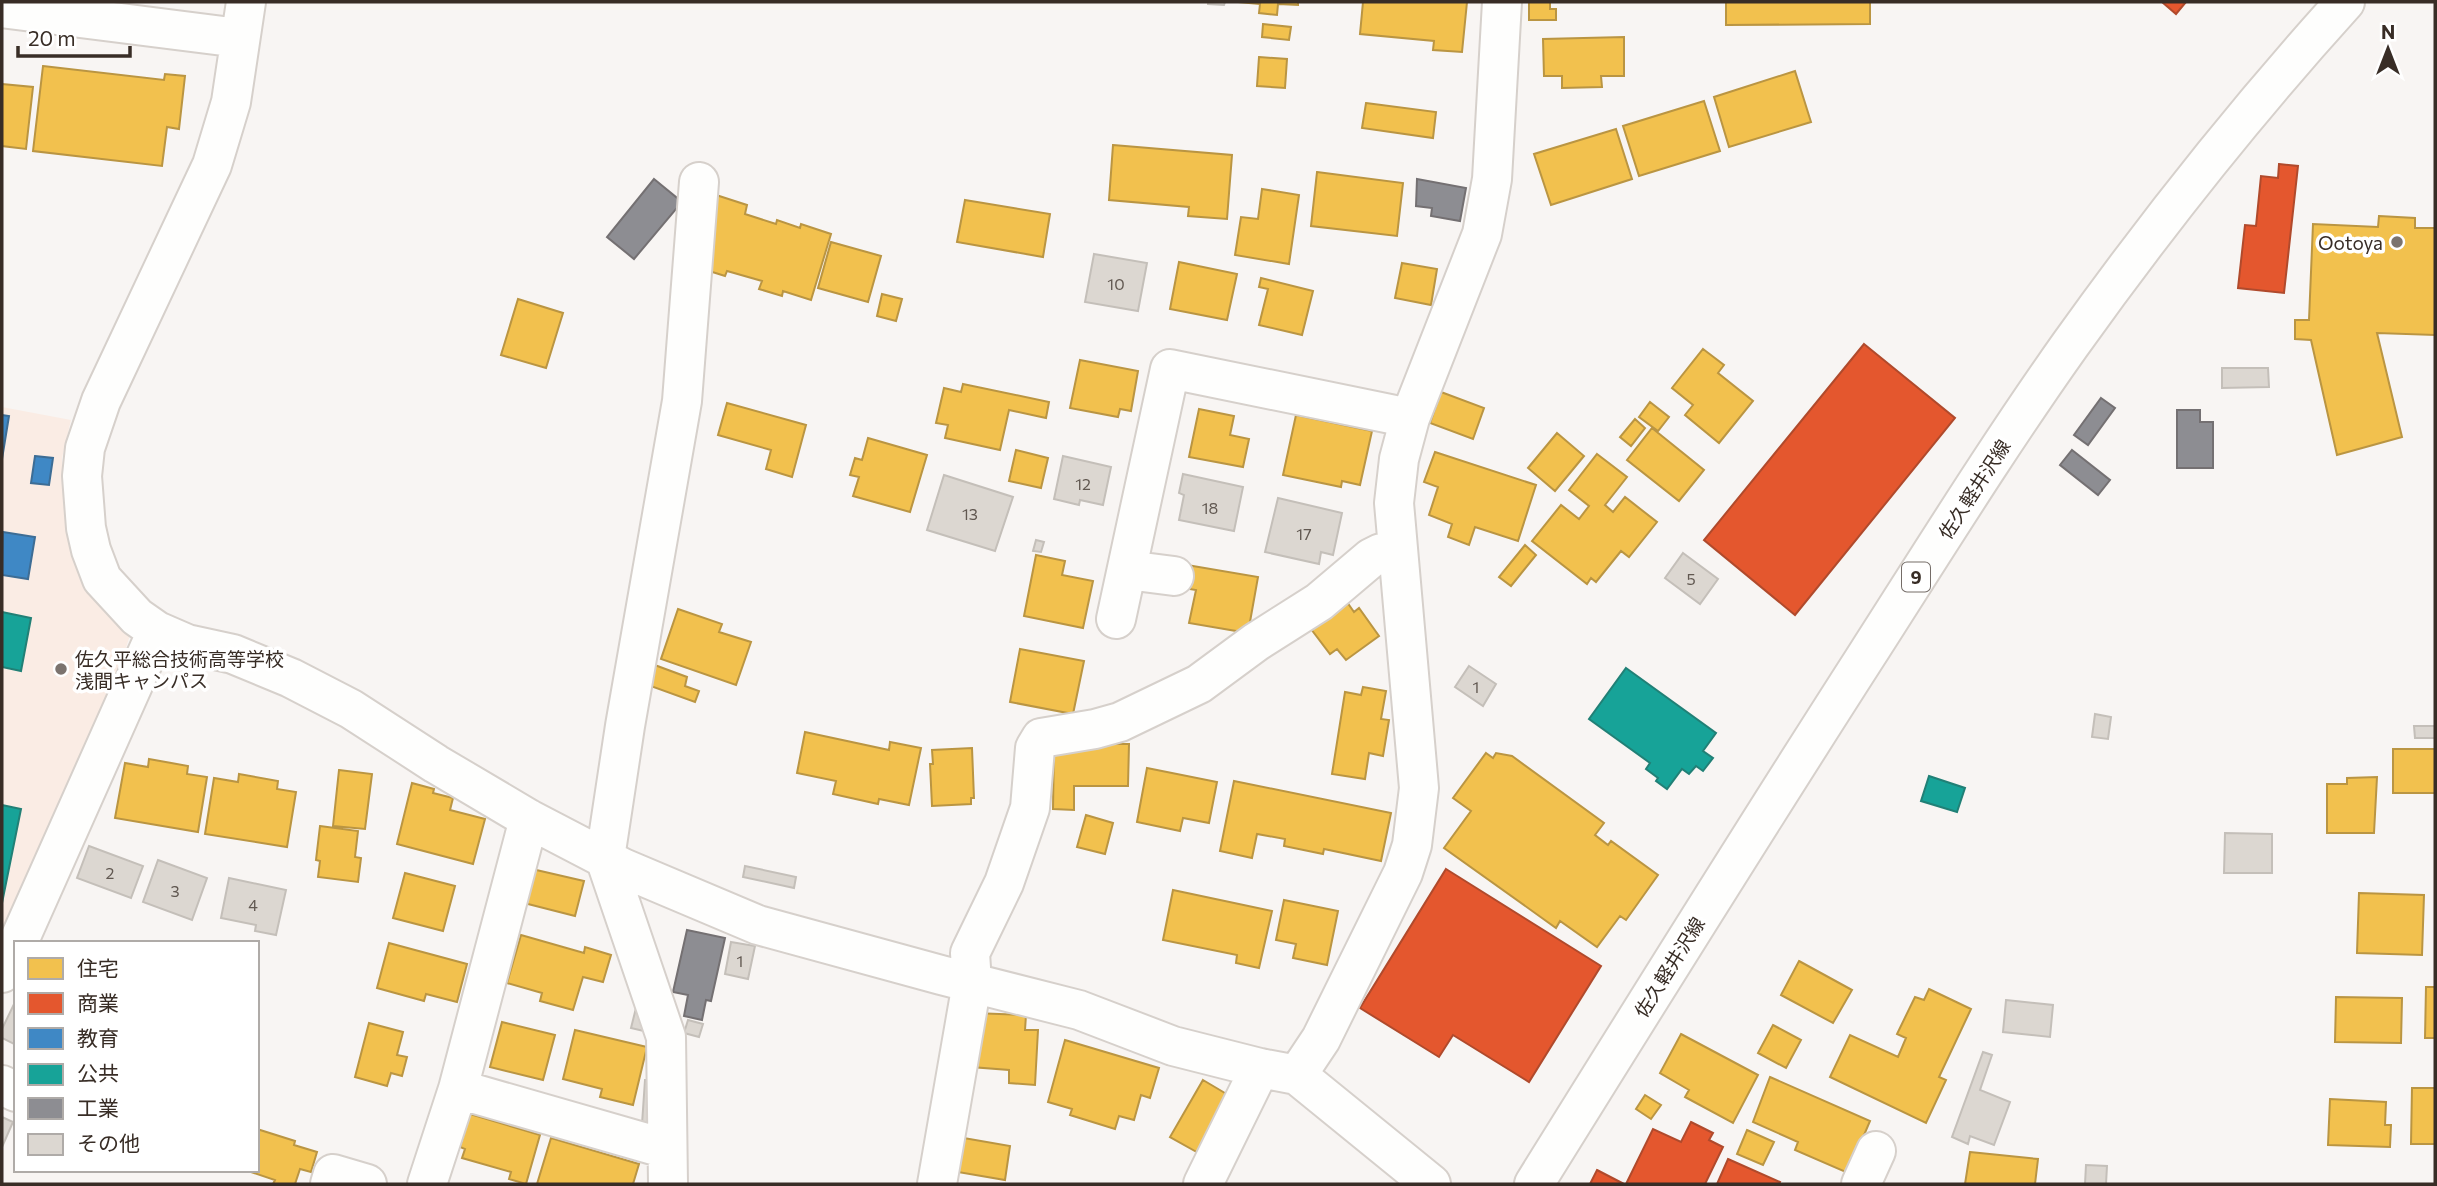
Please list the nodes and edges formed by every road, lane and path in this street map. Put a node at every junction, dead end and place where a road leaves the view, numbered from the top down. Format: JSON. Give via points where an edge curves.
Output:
{"nodes":[{"id":1,"x":1502,"y":2,"type":"edge"},
{"id":2,"x":2345,"y":2,"type":"edge"},
{"id":3,"x":2,"y":8,"type":"edge"},
{"id":4,"x":243,"y":20,"type":"edge"},
{"id":5,"x":699,"y":182,"type":"dead end"},
{"id":6,"x":1410,"y":418,"type":"junction"},
{"id":7,"x":1398,"y":551,"type":"junction"},
{"id":8,"x":1127,"y":570,"type":"junction"},
{"id":9,"x":1174,"y":576,"type":"dead end"},
{"id":10,"x":1116,"y":619,"type":"dead end"},
{"id":11,"x":157,"y":631,"type":"junction"},
{"id":12,"x":529,"y":819,"type":"junction"},
{"id":13,"x":605,"y":858,"type":"junction"},
{"id":14,"x":23,"y":941,"type":"edge"},
{"id":15,"x":14,"y":955,"type":"edge"},
{"id":16,"x":2,"y":973,"type":"edge"},
{"id":17,"x":972,"y":983,"type":"junction"},
{"id":18,"x":1260,"y":1069,"type":"junction"},
{"id":19,"x":1297,"y":1075,"type":"junction"},
{"id":20,"x":458,"y":1088,"type":"junction"},
{"id":21,"x":668,"y":1167,"type":"edge"},
{"id":22,"x":330,"y":1184,"type":"edge"},
{"id":23,"x":367,"y":1184,"type":"edge"},
{"id":24,"x":427,"y":1184,"type":"edge"},
{"id":25,"x":937,"y":1184,"type":"edge"},
{"id":26,"x":1203,"y":1184,"type":"edge"},
{"id":27,"x":1431,"y":1184,"type":"edge"},
{"id":28,"x":1534,"y":1184,"type":"edge"}],
"edges":[{"from":1,"to":6,"type":"street","via":[[1492,179],[1482,234]]},
{"from":2,"to":28,"type":"street","name":"佐久軽井沢線","number":"9","via":[[2202,171],[2070,345],[1771,804]]},
{"from":3,"to":4,"type":"street"},
{"from":4,"to":11,"type":"street","via":[[231,102],[212,165],[101,401],[85,448],[83,509],[98,569],[118,599]]},
{"from":5,"to":13,"type":"street","via":[[682,401]]},
{"from":6,"to":7,"type":"street","via":[[1394,503]]},
{"from":6,"to":8,"type":"street","via":[[1170,369]]},
{"from":7,"to":17,"type":"street","via":[[1371,558],[1319,602],[1199,684],[1119,722],[1041,738],[1035,747],[1030,808],[1004,883],[970,953]]},
{"from":7,"to":19,"type":"street","via":[[1419,788],[1412,845],[1403,873],[1321,1039]]},
{"from":8,"to":9,"type":"street"},
{"from":8,"to":10,"type":"street"},
{"from":11,"to":12,"type":"street","via":[[291,678],[351,709]]},
{"from":11,"to":14,"type":"street"},
{"from":12,"to":13,"type":"street"},
{"from":12,"to":20,"type":"street"},
{"from":13,"to":17,"type":"street","via":[[758,925]]},
{"from":13,"to":21,"type":"street","via":[[666,1037]]},
{"from":15,"to":16,"type":"street"},
{"from":17,"to":18,"type":"street","via":[[1079,1010],[1173,1046]]},
{"from":17,"to":25,"type":"street"},
{"from":18,"to":19,"type":"street"},
{"from":18,"to":26,"type":"street"},
{"from":19,"to":27,"type":"street"},
{"from":20,"to":21,"type":"street"},
{"from":20,"to":24,"type":"street"},
{"from":22,"to":23,"type":"street","via":[[333,1174]]}]}
